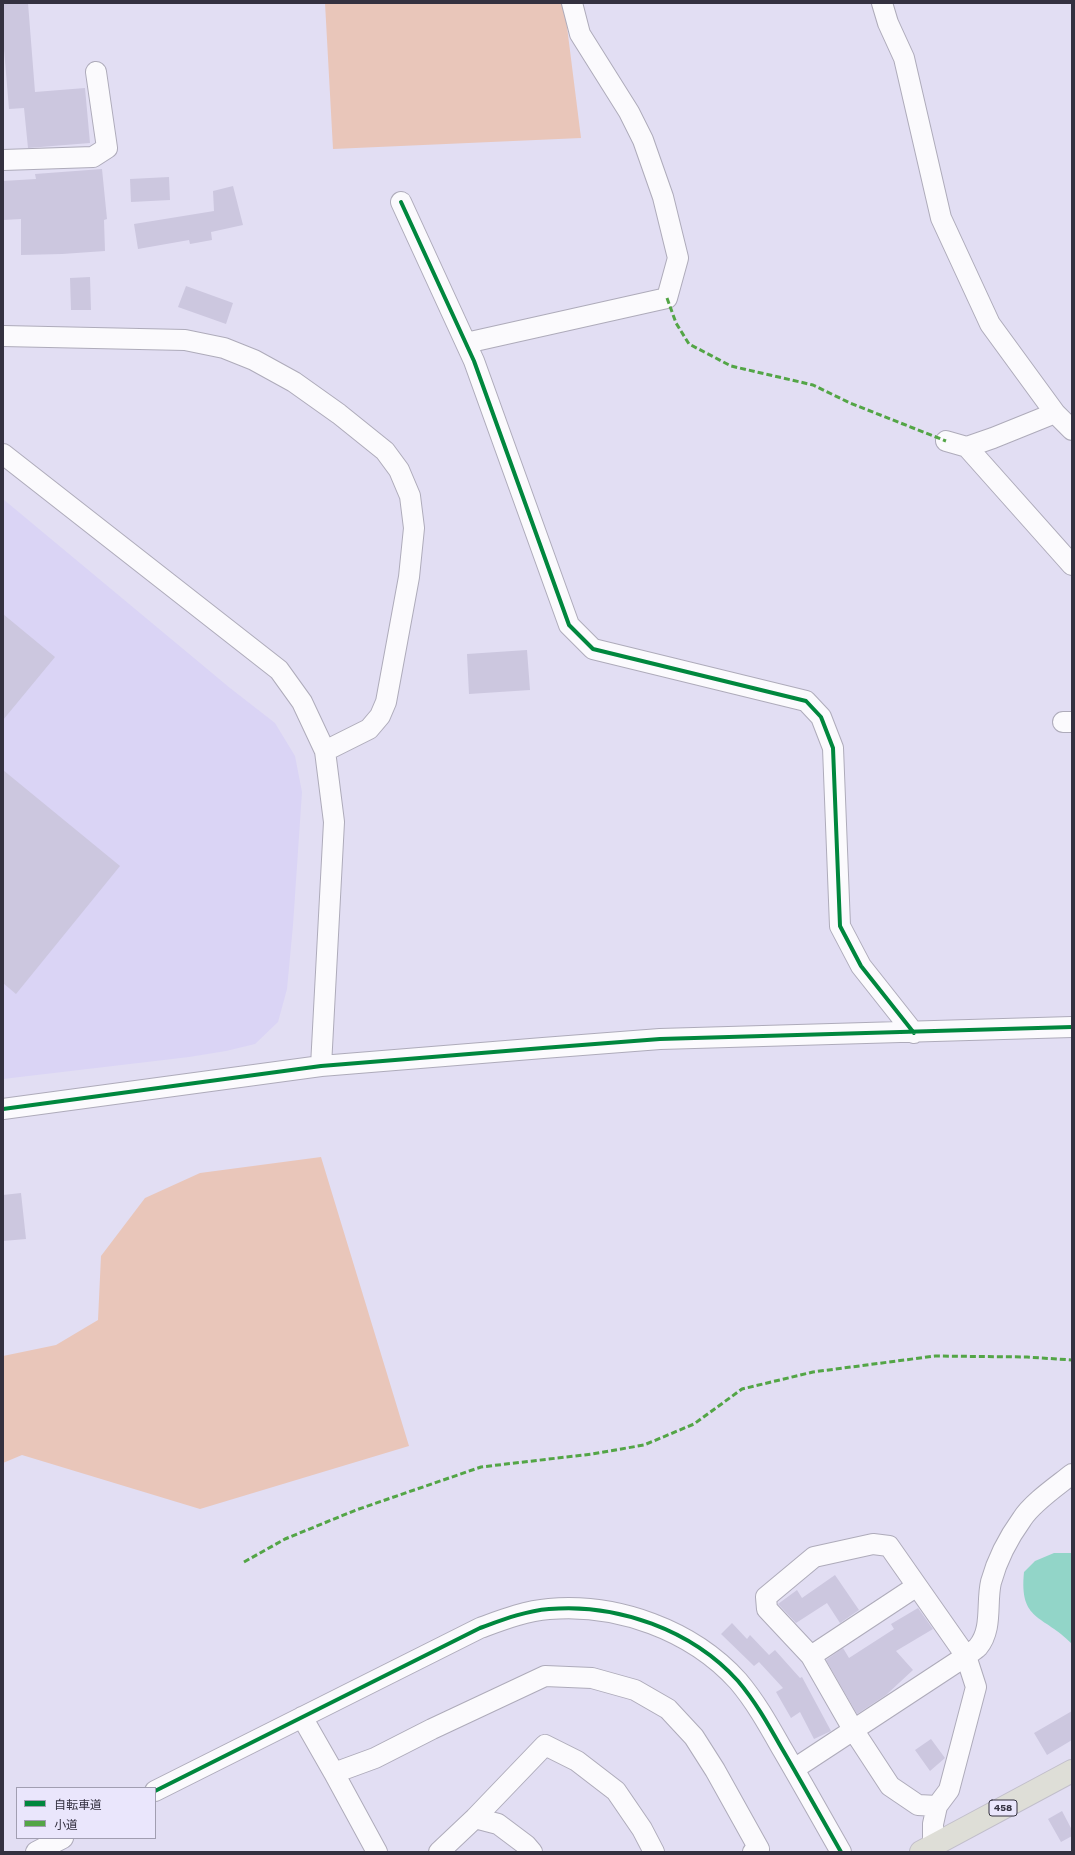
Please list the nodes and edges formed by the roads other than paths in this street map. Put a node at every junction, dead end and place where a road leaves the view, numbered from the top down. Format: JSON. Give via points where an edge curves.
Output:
{"nodes":[{"id":1,"x":572,"y":3,"type":"edge"},
{"id":2,"x":882,"y":3,"type":"edge"},
{"id":3,"x":96,"y":72,"type":"dead end"},
{"id":4,"x":3,"y":160,"type":"edge"},
{"id":5,"x":401,"y":202,"type":"dead end"},
{"id":6,"x":3,"y":336,"type":"edge"},
{"id":7,"x":466,"y":344,"type":"junction"},
{"id":8,"x":1054,"y":413,"type":"junction"},
{"id":9,"x":1072,"y":430,"type":"edge"},
{"id":10,"x":946,"y":441,"type":"dead end"},
{"id":11,"x":968,"y":447,"type":"junction"},
{"id":12,"x":3,"y":454,"type":"edge"},
{"id":13,"x":1072,"y":565,"type":"edge"},
{"id":14,"x":325,"y":751,"type":"junction"},
{"id":15,"x":1072,"y":1027,"type":"edge"},
{"id":16,"x":914,"y":1033,"type":"junction"},
{"id":17,"x":321,"y":1066,"type":"junction"},
{"id":18,"x":3,"y":1109,"type":"edge"},
{"id":19,"x":1072,"y":1474,"type":"edge"},
{"id":20,"x":917,"y":1586,"type":"junction"},
{"id":21,"x":811,"y":1656,"type":"junction"},
{"id":22,"x":966,"y":1656,"type":"junction"},
{"id":23,"x":302,"y":1717,"type":"junction"},
{"id":24,"x":854,"y":1731,"type":"junction"},
{"id":25,"x":794,"y":1769,"type":"junction"},
{"id":26,"x":1072,"y":1771,"type":"edge"},
{"id":27,"x":334,"y":1773,"type":"junction"},
{"id":28,"x":156,"y":1790,"type":"edge"},
{"id":29,"x":937,"y":1806,"type":"junction"},
{"id":30,"x":475,"y":1818,"type":"junction"},
{"id":31,"x":61,"y":1839,"type":"edge"},
{"id":32,"x":927,"y":1849,"type":"edge"},
{"id":33,"x":757,"y":1851,"type":"edge"},
{"id":34,"x":36,"y":1852,"type":"edge"},
{"id":35,"x":377,"y":1852,"type":"edge"},
{"id":36,"x":439,"y":1852,"type":"edge"},
{"id":37,"x":532,"y":1852,"type":"edge"},
{"id":38,"x":654,"y":1852,"type":"edge"},
{"id":39,"x":840,"y":1852,"type":"edge"}],
"edges":[{"from":1,"to":7,"type":"street","via":[[580,34],[629,112],[643,140],[663,197],[678,258],[667,298]]},
{"from":2,"to":8,"type":"street","via":[[904,58],[941,218],[990,324]]},
{"from":3,"to":4,"type":"street","via":[[107,148],[93,157]]},
{"from":5,"to":7,"type":"street"},
{"from":6,"to":14,"type":"street","via":[[185,340],[224,348],[254,360],[294,382],[385,451],[399,470],[410,496],[414,528],[409,577],[386,702],[380,716],[369,729]]},
{"from":7,"to":16,"type":"street","via":[[569,625],[593,648],[806,701],[821,717],[833,748],[840,926],[861,966]]},
{"from":8,"to":9,"type":"street"},
{"from":8,"to":11,"type":"street"},
{"from":10,"to":11,"type":"street"},
{"from":11,"to":13,"type":"street"},
{"from":12,"to":14,"type":"street","via":[[279,670],[302,702]]},
{"from":14,"to":17,"type":"street","via":[[334,822]]},
{"from":15,"to":16,"type":"street"},
{"from":16,"to":17,"type":"street","via":[[660,1039]]},
{"from":17,"to":18,"type":"street"},
{"from":19,"to":22,"type":"street","via":[[1022,1518],[1004,1551],[992,1581],[986,1630],[978,1646]]},
{"from":20,"to":21,"type":"street"},
{"from":20,"to":21,"type":"street","via":[[889,1546],[874,1544],[814,1557],[766,1597],[767,1609]]},
{"from":20,"to":22,"type":"street"},
{"from":21,"to":24,"type":"street"},
{"from":22,"to":24,"type":"street"},
{"from":22,"to":29,"type":"street","via":[[976,1687],[949,1790]]},
{"from":23,"to":25,"type":"street","via":[[480,1628],[541,1610],[581,1608],[617,1613],[653,1624],[691,1643],[715,1659],[738,1681],[757,1706]]},
{"from":23,"to":27,"type":"street"},
{"from":23,"to":28,"type":"street"},
{"from":24,"to":25,"type":"street"},
{"from":24,"to":29,"type":"street","via":[[890,1786],[918,1805]]},
{"from":25,"to":39,"type":"street"},
{"from":26,"to":32,"type":"highway","number":"458"},
{"from":27,"to":33,"type":"street","via":[[375,1758],[545,1676],[592,1678],[634,1690],[668,1709],[694,1737],[716,1770]]},
{"from":27,"to":35,"type":"street"},
{"from":29,"to":32,"type":"street"},
{"from":30,"to":36,"type":"street"},
{"from":30,"to":37,"type":"street","via":[[498,1824]]},
{"from":30,"to":38,"type":"street","via":[[545,1746],[577,1761],[616,1791]]},
{"from":31,"to":34,"type":"street"}]}
